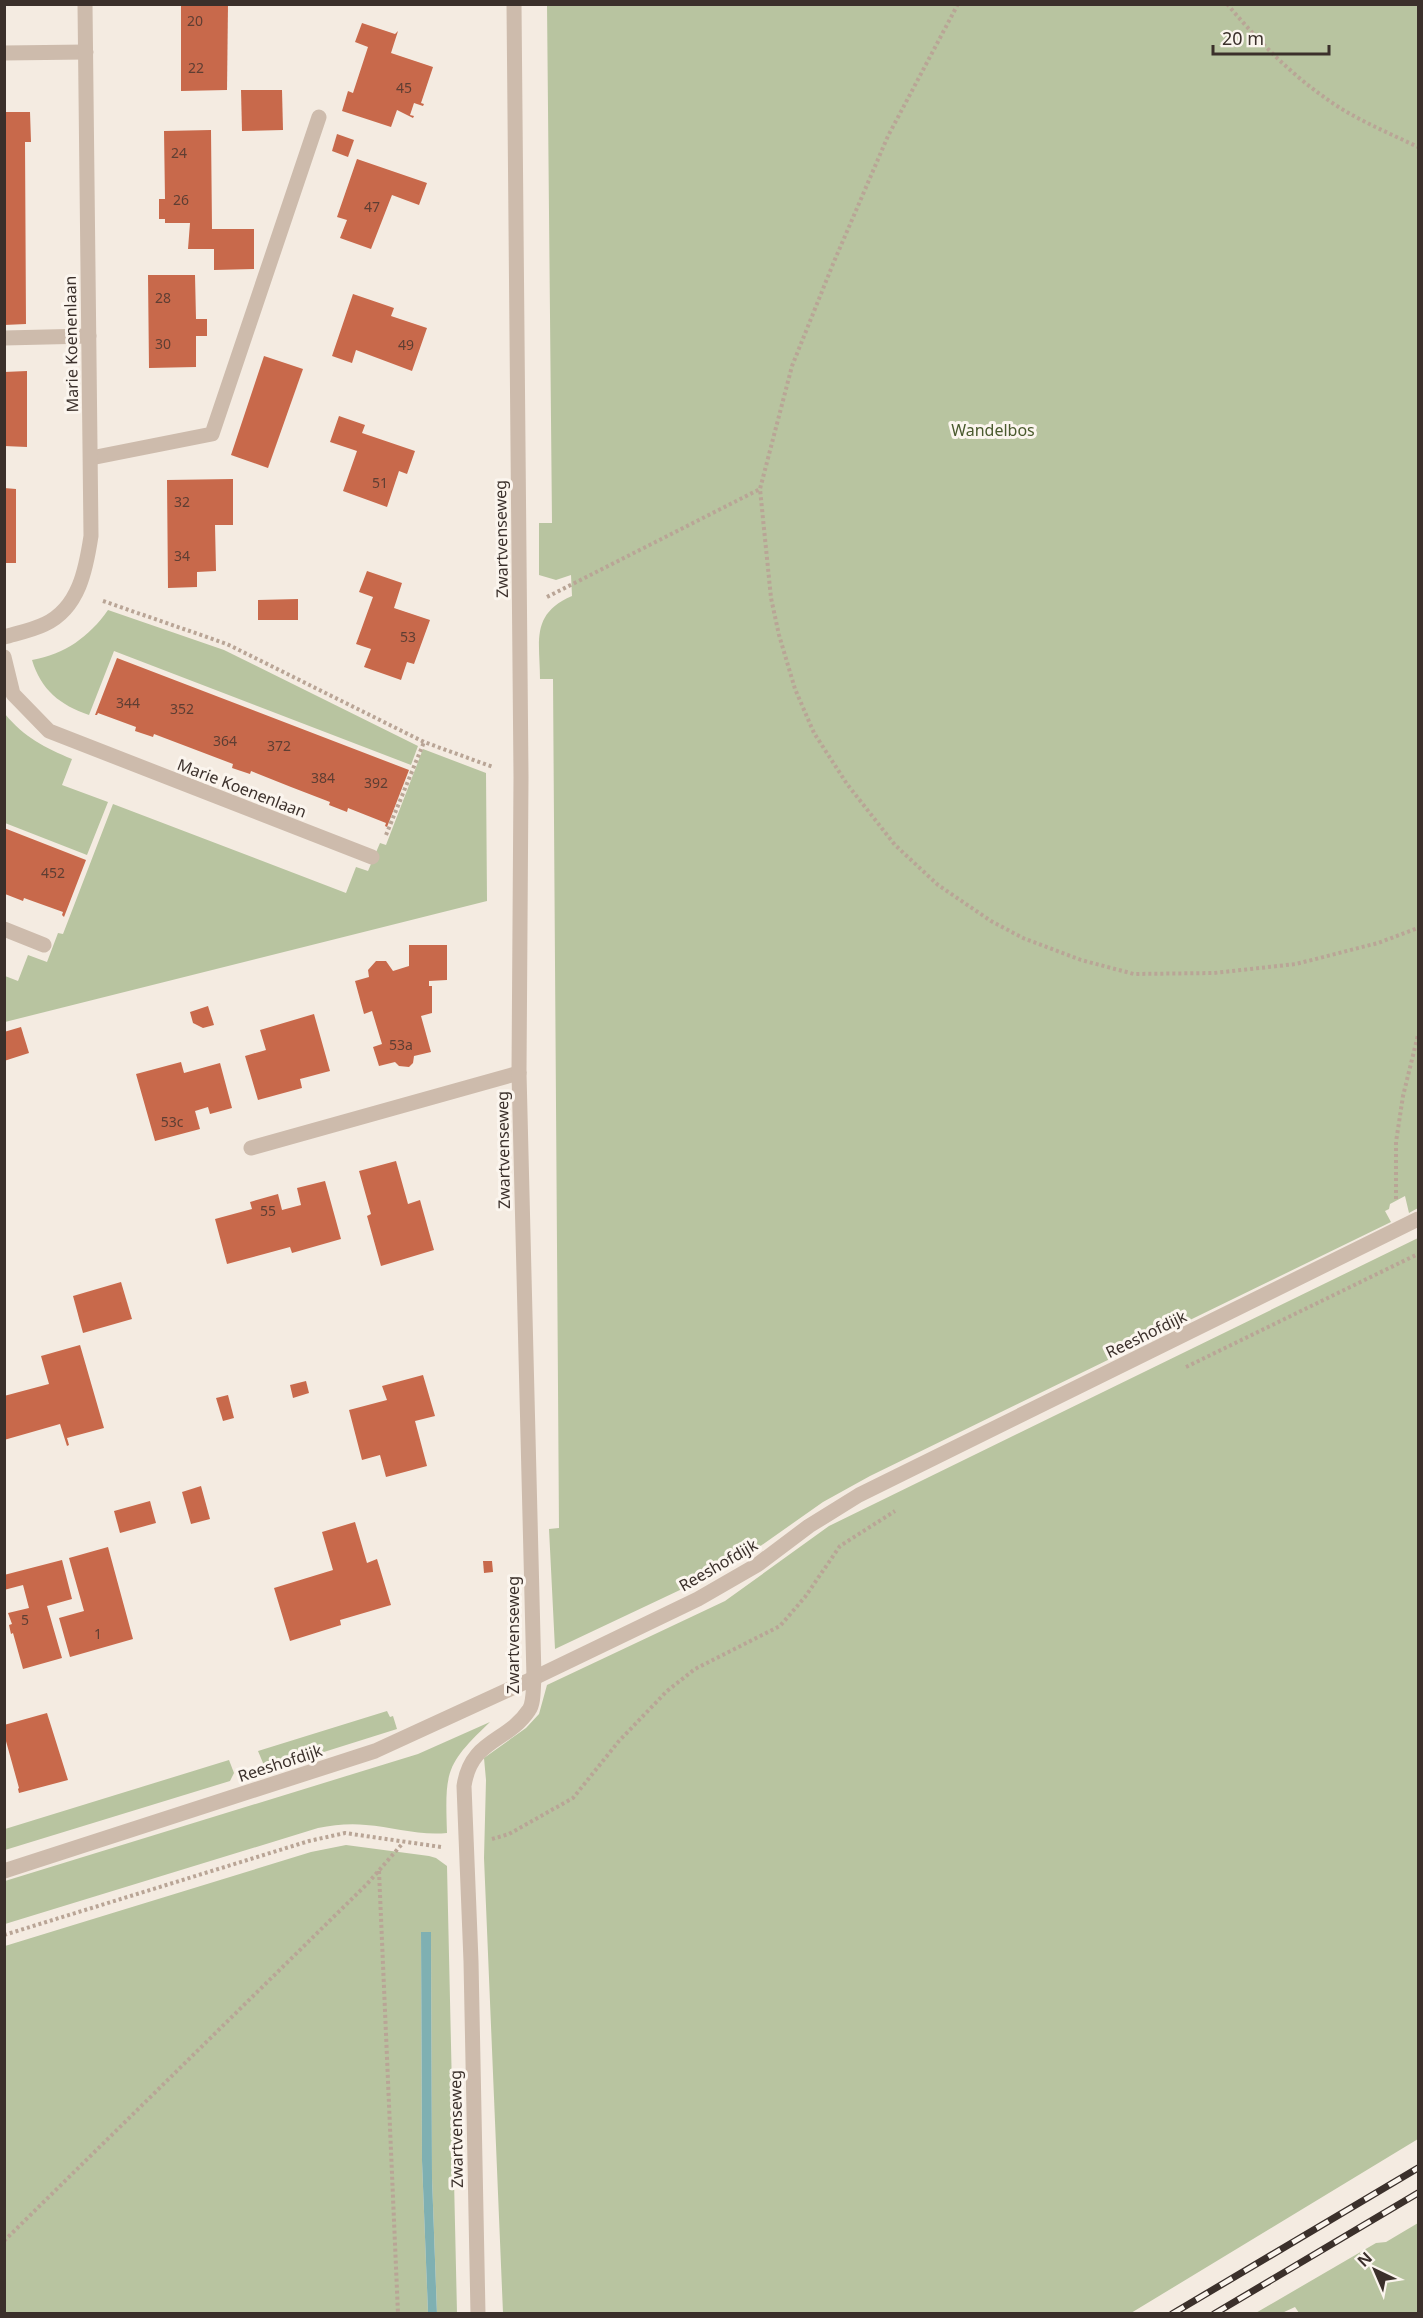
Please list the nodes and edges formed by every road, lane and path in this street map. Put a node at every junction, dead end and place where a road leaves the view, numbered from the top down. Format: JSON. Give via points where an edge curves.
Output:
{"nodes":[{"id":1,"x":85,"y":4,"type":"edge"},
{"id":2,"x":514,"y":4,"type":"edge"},
{"id":3,"x":958,"y":4,"type":"edge"},
{"id":4,"x":1227,"y":4,"type":"edge"},
{"id":5,"x":4,"y":52,"type":"edge"},
{"id":6,"x":86,"y":52,"type":"junction"},
{"id":7,"x":319,"y":117,"type":"dead end"},
{"id":8,"x":1419,"y":147,"type":"edge"},
{"id":9,"x":89,"y":336,"type":"junction"},
{"id":10,"x":4,"y":338,"type":"edge"},
{"id":11,"x":91,"y":458,"type":"junction"},
{"id":12,"x":760,"y":489,"type":"junction"},
{"id":13,"x":76,"y":591,"type":"junction"},
{"id":14,"x":519,"y":606,"type":"junction"},
{"id":15,"x":4,"y":637,"type":"edge"},
{"id":16,"x":4,"y":657,"type":"edge"},
{"id":17,"x":424,"y":742,"type":"junction"},
{"id":18,"x":521,"y":777,"type":"junction"},
{"id":19,"x":372,"y":857,"type":"joint"},
{"id":20,"x":1419,"y":928,"type":"edge"},
{"id":21,"x":4,"y":929,"type":"edge"},
{"id":22,"x":44,"y":945,"type":"dead end"},
{"id":23,"x":1419,"y":1035,"type":"edge"},
{"id":24,"x":519,"y":1073,"type":"junction"},
{"id":25,"x":251,"y":1148,"type":"dead end"},
{"id":26,"x":1419,"y":1219,"type":"edge"},
{"id":27,"x":1401,"y":1228,"type":"junction"},
{"id":28,"x":1419,"y":1254,"type":"edge"},
{"id":29,"x":1185,"y":1368,"type":"dead end"},
{"id":30,"x":901,"y":1508,"type":"dead end"},
{"id":31,"x":534,"y":1678,"type":"junction"},
{"id":32,"x":403,"y":1843,"type":"junction"},
{"id":33,"x":466,"y":1846,"type":"junction"},
{"id":34,"x":4,"y":1871,"type":"edge"},
{"id":35,"x":379,"y":1871,"type":"junction"},
{"id":36,"x":4,"y":1935,"type":"edge"},
{"id":37,"x":4,"y":2241,"type":"edge"},
{"id":38,"x":398,"y":2313,"type":"edge"},
{"id":39,"x":478,"y":2313,"type":"edge"}],
"edges":[{"from":1,"to":6,"type":"street","name":"Marie Koenenlaan"},
{"from":2,"to":14,"type":"street","name":"Zwartvenseweg"},
{"from":3,"to":12,"type":"path","via":[[888,136],[832,264],[792,366]]},
{"from":4,"to":8,"type":"path","via":[[1279,60],[1325,98]]},
{"from":5,"to":6,"type":"street"},
{"from":6,"to":9,"type":"street","name":"Marie Koenenlaan"},
{"from":7,"to":11,"type":"street","via":[[212,434]]},
{"from":9,"to":10,"type":"street"},
{"from":9,"to":11,"type":"street","name":"Marie Koenenlaan"},
{"from":11,"to":13,"type":"street","name":"Marie Koenenlaan","via":[[91,536],[86,568]]},
{"from":12,"to":14,"type":"path","via":[[556,594]]},
{"from":12,"to":20,"type":"path","via":[[771,598],[779,635],[795,689],[814,733],[847,784],[895,845],[938,885],[982,915],[1023,938],[1081,960],[1134,974],[1214,973],[1296,964]]},
{"from":13,"to":15,"type":"street","name":"Marie Koenenlaan","via":[[65,611],[46,624]]},
{"from":13,"to":17,"type":"path","via":[[227,644]]},
{"from":14,"to":18,"type":"street","name":"Zwartvenseweg"},
{"from":16,"to":19,"type":"street","name":"Marie Koenenlaan","via":[[13,694],[49,731]]},
{"from":17,"to":18,"type":"path"},
{"from":17,"to":19,"type":"path","via":[[384,841],[379,840]]},
{"from":18,"to":24,"type":"street","name":"Zwartvenseweg"},
{"from":21,"to":22,"type":"street"},
{"from":23,"to":27,"type":"path","via":[[1402,1096],[1396,1142],[1396,1206]]},
{"from":24,"to":25,"type":"street","name":"Zwartvenseweg"},
{"from":24,"to":31,"type":"street","name":"Zwartvenseweg"},
{"from":26,"to":27,"type":"street","name":"Reeshofdijk"},
{"from":27,"to":31,"type":"street","name":"Reeshofdijk","via":[[859,1496],[809,1526],[757,1565],[698,1599]]},
{"from":28,"to":29,"type":"path"},
{"from":30,"to":33,"type":"path","via":[[840,1546],[780,1626],[695,1668],[667,1691],[619,1741],[573,1798],[509,1834]]},
{"from":31,"to":33,"type":"street","name":"Zwartvenseweg","via":[[530,1709],[517,1724],[480,1750],[466,1769]]},
{"from":31,"to":34,"type":"street","name":"Reeshofdijk","via":[[375,1751]]},
{"from":32,"to":33,"type":"path"},
{"from":32,"to":35,"type":"path"},
{"from":32,"to":36,"type":"path","via":[[345,1833],[309,1841]]},
{"from":33,"to":39,"type":"street","name":"Zwartvenseweg"},
{"from":35,"to":37,"type":"path"},
{"from":35,"to":38,"type":"path"}]}
